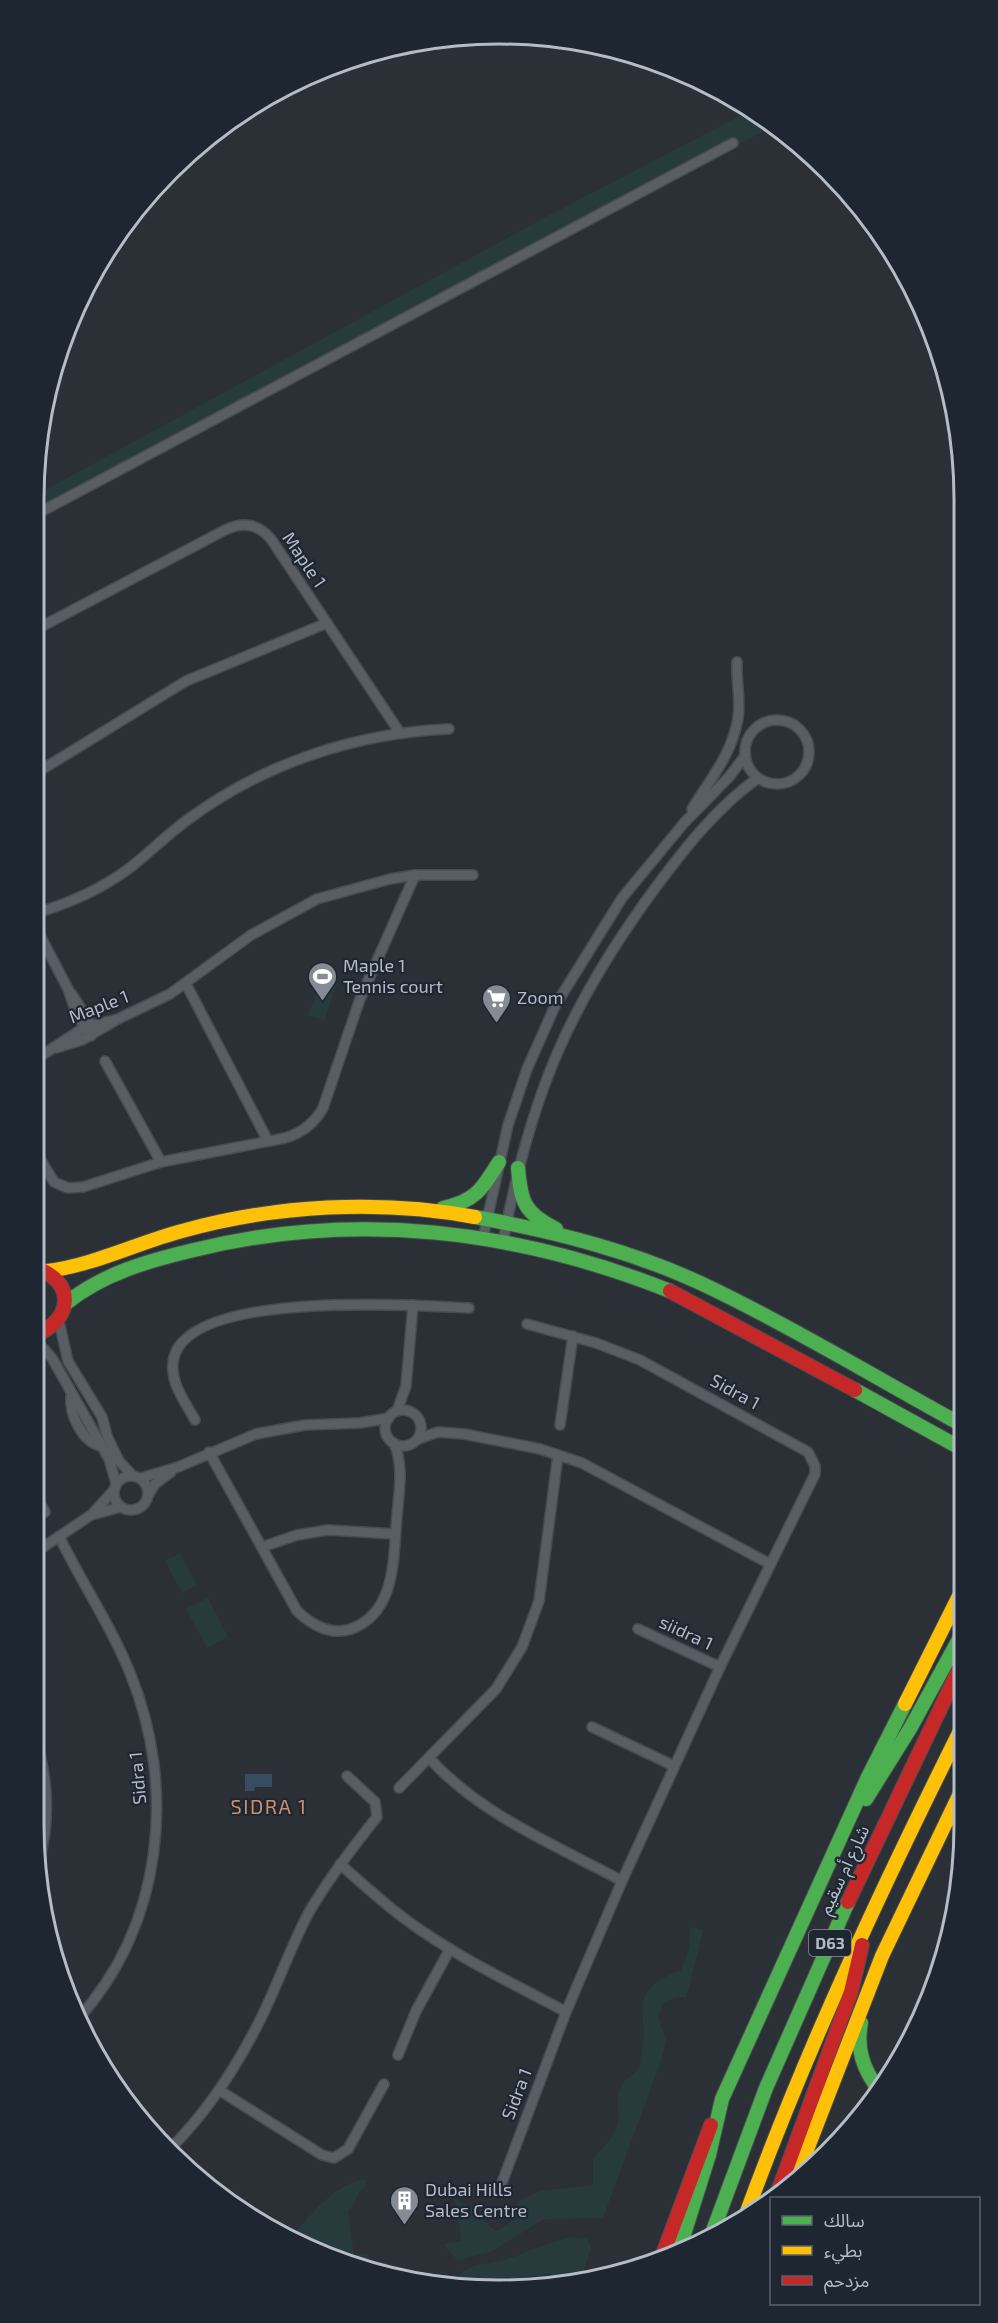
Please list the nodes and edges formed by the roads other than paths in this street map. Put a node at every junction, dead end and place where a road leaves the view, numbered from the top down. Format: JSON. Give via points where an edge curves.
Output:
{"nodes":[{"id":1,"x":733,"y":143,"type":"dead end"},
{"id":2,"x":44,"y":510,"type":"edge"},
{"id":3,"x":327,"y":623,"type":"junction"},
{"id":4,"x":44,"y":624,"type":"edge"},
{"id":5,"x":737,"y":662,"type":"dead end"},
{"id":6,"x":449,"y":729,"type":"dead end"},
{"id":7,"x":400,"y":733,"type":"junction"},
{"id":8,"x":745,"y":756,"type":"junction"},
{"id":9,"x":44,"y":768,"type":"edge"},
{"id":10,"x":758,"y":778,"type":"junction"},
{"id":11,"x":684,"y":823,"type":"junction"},
{"id":12,"x":415,"y":875,"type":"junction"},
{"id":13,"x":473,"y":875,"type":"dead end"},
{"id":14,"x":44,"y":911,"type":"edge"},
{"id":15,"x":44,"y":943,"type":"edge"},
{"id":16,"x":186,"y":984,"type":"junction"},
{"id":17,"x":91,"y":1030,"type":"junction"},
{"id":18,"x":44,"y":1054,"type":"edge"},
{"id":19,"x":105,"y":1061,"type":"dead end"},
{"id":20,"x":268,"y":1141,"type":"junction"},
{"id":21,"x":161,"y":1162,"type":"junction"},
{"id":22,"x":499,"y":1162,"type":"junction"},
{"id":23,"x":44,"y":1168,"type":"edge"},
{"id":24,"x":518,"y":1168,"type":"junction"},
{"id":25,"x":432,"y":1209,"type":"junction"},
{"id":26,"x":506,"y":1223,"type":"junction"},
{"id":27,"x":485,"y":1228,"type":"junction"},
{"id":28,"x":582,"y":1241,"type":"junction"},
{"id":29,"x":503,"y":1242,"type":"junction"},
{"id":30,"x":44,"y":1270,"type":"edge"},
{"id":31,"x":47,"y":1271,"type":"junction"},
{"id":32,"x":65,"y":1304,"type":"junction"},
{"id":33,"x":412,"y":1305,"type":"junction"},
{"id":34,"x":469,"y":1308,"type":"dead end"},
{"id":35,"x":59,"y":1322,"type":"junction"},
{"id":36,"x":527,"y":1324,"type":"dead end"},
{"id":37,"x":44,"y":1333,"type":"edge"},
{"id":38,"x":573,"y":1336,"type":"junction"},
{"id":39,"x":44,"y":1349,"type":"edge"},
{"id":40,"x":406,"y":1386,"type":"junction"},
{"id":41,"x":397,"y":1411,"type":"junction"},
{"id":42,"x":415,"y":1415,"type":"junction"},
{"id":43,"x":388,"y":1418,"type":"junction"},
{"id":44,"x":195,"y":1420,"type":"dead end"},
{"id":45,"x":954,"y":1421,"type":"edge"},
{"id":46,"x":360,"y":1423,"type":"junction"},
{"id":47,"x":560,"y":1425,"type":"dead end"},
{"id":48,"x":445,"y":1432,"type":"junction"},
{"id":49,"x":387,"y":1435,"type":"junction"},
{"id":50,"x":414,"y":1442,"type":"junction"},
{"id":51,"x":394,"y":1443,"type":"junction"},
{"id":52,"x":954,"y":1444,"type":"edge"},
{"id":53,"x":209,"y":1452,"type":"junction"},
{"id":54,"x":558,"y":1455,"type":"junction"},
{"id":55,"x":177,"y":1467,"type":"junction"},
{"id":56,"x":400,"y":1469,"type":"junction"},
{"id":57,"x":136,"y":1477,"type":"junction"},
{"id":58,"x":115,"y":1487,"type":"junction"},
{"id":59,"x":149,"y":1494,"type":"junction"},
{"id":60,"x":121,"y":1507,"type":"junction"},
{"id":61,"x":91,"y":1515,"type":"junction"},
{"id":62,"x":395,"y":1534,"type":"junction"},
{"id":63,"x":58,"y":1536,"type":"junction"},
{"id":64,"x":44,"y":1546,"type":"edge"},
{"id":65,"x":262,"y":1546,"type":"junction"},
{"id":66,"x":770,"y":1564,"type":"junction"},
{"id":67,"x":954,"y":1605,"type":"edge"},
{"id":68,"x":638,"y":1629,"type":"dead end"},
{"id":69,"x":954,"y":1648,"type":"edge"},
{"id":70,"x":720,"y":1667,"type":"junction"},
{"id":71,"x":954,"y":1678,"type":"edge"},
{"id":72,"x":592,"y":1727,"type":"dead end"},
{"id":73,"x":954,"y":1743,"type":"edge"},
{"id":74,"x":429,"y":1758,"type":"junction"},
{"id":75,"x":674,"y":1766,"type":"junction"},
{"id":76,"x":346,"y":1776,"type":"dead end"},
{"id":77,"x":44,"y":1778,"type":"edge"},
{"id":78,"x":399,"y":1788,"type":"dead end"},
{"id":79,"x":954,"y":1805,"type":"edge"},
{"id":80,"x":842,"y":1832,"type":"junction"},
{"id":81,"x":44,"y":1834,"type":"edge"},
{"id":82,"x":340,"y":1864,"type":"junction"},
{"id":83,"x":622,"y":1881,"type":"junction"},
{"id":84,"x":864,"y":1926,"type":"junction"},
{"id":85,"x":450,"y":1949,"type":"junction"},
{"id":86,"x":866,"y":1994,"type":"junction"},
{"id":87,"x":84,"y":2011,"type":"edge"},
{"id":88,"x":566,"y":2012,"type":"junction"},
{"id":89,"x":398,"y":2055,"type":"dead end"},
{"id":90,"x":874,"y":2083,"type":"edge"},
{"id":91,"x":384,"y":2084,"type":"dead end"},
{"id":92,"x":219,"y":2090,"type":"junction"},
{"id":93,"x":722,"y":2098,"type":"junction"},
{"id":94,"x":175,"y":2143,"type":"edge"},
{"id":95,"x":802,"y":2164,"type":"edge"},
{"id":96,"x":782,"y":2180,"type":"edge"},
{"id":97,"x":500,"y":2188,"type":"dead end"},
{"id":98,"x":750,"y":2204,"type":"edge"},
{"id":99,"x":715,"y":2224,"type":"edge"},
{"id":100,"x":682,"y":2241,"type":"edge"},
{"id":101,"x":665,"y":2248,"type":"edge"}],
"edges":[{"from":1,"to":2,"type":"street"},
{"from":3,"to":4,"type":"street","name":"Maple 1","via":[[265,532],[241,524]]},
{"from":3,"to":7,"type":"street","name":"Maple 1"},
{"from":3,"to":9,"type":"street","via":[[186,681]]},
{"from":5,"to":11,"type":"street","via":[[739,700],[734,735],[720,768]]},
{"from":6,"to":7,"type":"street"},
{"from":7,"to":14,"type":"street","via":[[317,753],[264,774],[190,818],[99,888]]},
{"from":8,"to":10,"type":"street"},
{"from":8,"to":10,"type":"street","via":[[749,735],[763,723],[787,721],[804,735],[809,757],[801,774],[785,784]]},
{"from":8,"to":11,"type":"street"},
{"from":10,"to":24,"type":"street","via":[[720,810],[674,863],[597,971],[553,1057]]},
{"from":11,"to":22,"type":"street","via":[[622,898],[555,1006],[518,1094]]},
{"from":12,"to":13,"type":"street","name":"Maple 1"},
{"from":12,"to":16,"type":"street","name":"Maple 1","via":[[341,890],[294,909],[250,935]]},
{"from":12,"to":20,"type":"street","via":[[360,999],[319,1114],[301,1132]]},
{"from":15,"to":17,"type":"street"},
{"from":16,"to":17,"type":"street","name":"Maple 1"},
{"from":16,"to":20,"type":"street"},
{"from":17,"to":18,"type":"street","name":"Maple 1"},
{"from":19,"to":21,"type":"street"},
{"from":20,"to":21,"type":"street"},
{"from":21,"to":23,"type":"street","via":[[68,1188],[49,1177]]},
{"from":22,"to":25,"type":"main road","via":[[469,1202]]},
{"from":22,"to":27,"type":"street"},
{"from":24,"to":26,"type":"street"},
{"from":24,"to":28,"type":"main road","via":[[521,1202],[530,1215]]},
{"from":25,"to":27,"type":"main road"},
{"from":25,"to":31,"type":"main road","via":[[344,1207],[256,1215],[171,1234],[97,1261]]},
{"from":26,"to":27,"type":"main road"},
{"from":26,"to":28,"type":"main road"},
{"from":26,"to":29,"type":"street"},
{"from":27,"to":29,"type":"main road"},
{"from":27,"to":32,"type":"main road","via":[[316,1228],[228,1241],[117,1272],[87,1286]]},
{"from":28,"to":45,"type":"main road","via":[[672,1270],[715,1290]]},
{"from":29,"to":52,"type":"main road","via":[[567,1255],[647,1280],[686,1297]]},
{"from":30,"to":31,"type":"main road"},
{"from":31,"to":32,"type":"main road","via":[[59,1281]]},
{"from":32,"to":35,"type":"main road"},
{"from":33,"to":34,"type":"street"},
{"from":33,"to":40,"type":"street"},
{"from":33,"to":44,"type":"street","via":[[314,1305],[262,1312],[203,1327],[180,1344],[172,1367],[178,1389]]},
{"from":35,"to":37,"type":"main road"},
{"from":35,"to":57,"type":"street","via":[[68,1361],[102,1417],[119,1461]]},
{"from":36,"to":38,"type":"street","name":"Sidra 1"},
{"from":38,"to":47,"type":"street"},
{"from":38,"to":66,"type":"street","name":"Sidra 1","via":[[662,1371],[808,1452],[815,1466],[812,1481]]},
{"from":39,"to":58,"type":"street","via":[[71,1396],[74,1417],[88,1440],[100,1446],[111,1466]]},
{"from":40,"to":41,"type":"street"},
{"from":40,"to":42,"type":"street"},
{"from":41,"to":42,"type":"street"},
{"from":41,"to":43,"type":"street"},
{"from":42,"to":48,"type":"street"},
{"from":42,"to":50,"type":"street","via":[[421,1429]]},
{"from":43,"to":46,"type":"street"},
{"from":43,"to":49,"type":"street"},
{"from":46,"to":49,"type":"street"},
{"from":46,"to":53,"type":"street","via":[[281,1429]]},
{"from":48,"to":50,"type":"street"},
{"from":48,"to":54,"type":"street","via":[[522,1444]]},
{"from":49,"to":51,"type":"street"},
{"from":50,"to":51,"type":"street"},
{"from":50,"to":56,"type":"street"},
{"from":51,"to":56,"type":"street"},
{"from":53,"to":55,"type":"street"},
{"from":53,"to":65,"type":"street"},
{"from":54,"to":66,"type":"street","via":[[620,1482]]},
{"from":54,"to":74,"type":"street","via":[[539,1601],[532,1625],[496,1689]]},
{"from":55,"to":57,"type":"street"},
{"from":55,"to":59,"type":"street","via":[[155,1484]]},
{"from":56,"to":62,"type":"street"},
{"from":57,"to":58,"type":"street"},
{"from":57,"to":59,"type":"street"},
{"from":58,"to":60,"type":"street","via":[[114,1497]]},
{"from":58,"to":61,"type":"street"},
{"from":59,"to":60,"type":"street","via":[[147,1501],[135,1510]]},
{"from":60,"to":61,"type":"street"},
{"from":61,"to":63,"type":"street"},
{"from":62,"to":65,"type":"street","via":[[328,1530]]},
{"from":62,"to":65,"type":"street","via":[[391,1579],[380,1608],[361,1625],[344,1631],[320,1628],[297,1611]]},
{"from":63,"to":64,"type":"street"},
{"from":63,"to":87,"type":"street","name":"Sidra 1","via":[[141,1700],[158,1796],[154,1856],[141,1912],[118,1964]]},
{"from":66,"to":70,"type":"street","name":"Sidra 1"},
{"from":67,"to":80,"type":"main road"},
{"from":68,"to":70,"type":"street","name":"siidra 1"},
{"from":69,"to":80,"type":"main road","via":[[882,1774]]},
{"from":70,"to":75,"type":"street","name":"Sidra 1"},
{"from":71,"to":99,"type":"main road","name":"شارع أم سقيم","number":"D63","via":[[816,1974]]},
{"from":72,"to":75,"type":"street"},
{"from":73,"to":84,"type":"main road","number":"D63"},
{"from":74,"to":78,"type":"street"},
{"from":74,"to":83,"type":"street","via":[[477,1802]]},
{"from":75,"to":83,"type":"street","name":"Sidra 1"},
{"from":76,"to":82,"type":"street","via":[[375,1802],[378,1812]]},
{"from":77,"to":81,"type":"street"},
{"from":79,"to":86,"type":"main road"},
{"from":80,"to":93,"type":"main road"},
{"from":82,"to":85,"type":"street","via":[[402,1917]]},
{"from":82,"to":92,"type":"street","via":[[309,1913],[258,2025]]},
{"from":83,"to":88,"type":"street","name":"Sidra 1"},
{"from":84,"to":96,"type":"main road","via":[[851,1992]]},
{"from":84,"to":98,"type":"main road","number":"D63","via":[[798,2076]]},
{"from":85,"to":88,"type":"street"},
{"from":85,"to":89,"type":"street"},
{"from":86,"to":90,"type":"main road","via":[[859,2050],[865,2071]]},
{"from":86,"to":95,"type":"main road"},
{"from":88,"to":97,"type":"street","name":"Sidra 1"},
{"from":91,"to":92,"type":"street","via":[[348,2149],[334,2158],[322,2155]]},
{"from":92,"to":94,"type":"street"},
{"from":93,"to":100,"type":"main road"},
{"from":93,"to":101,"type":"main road"}]}
